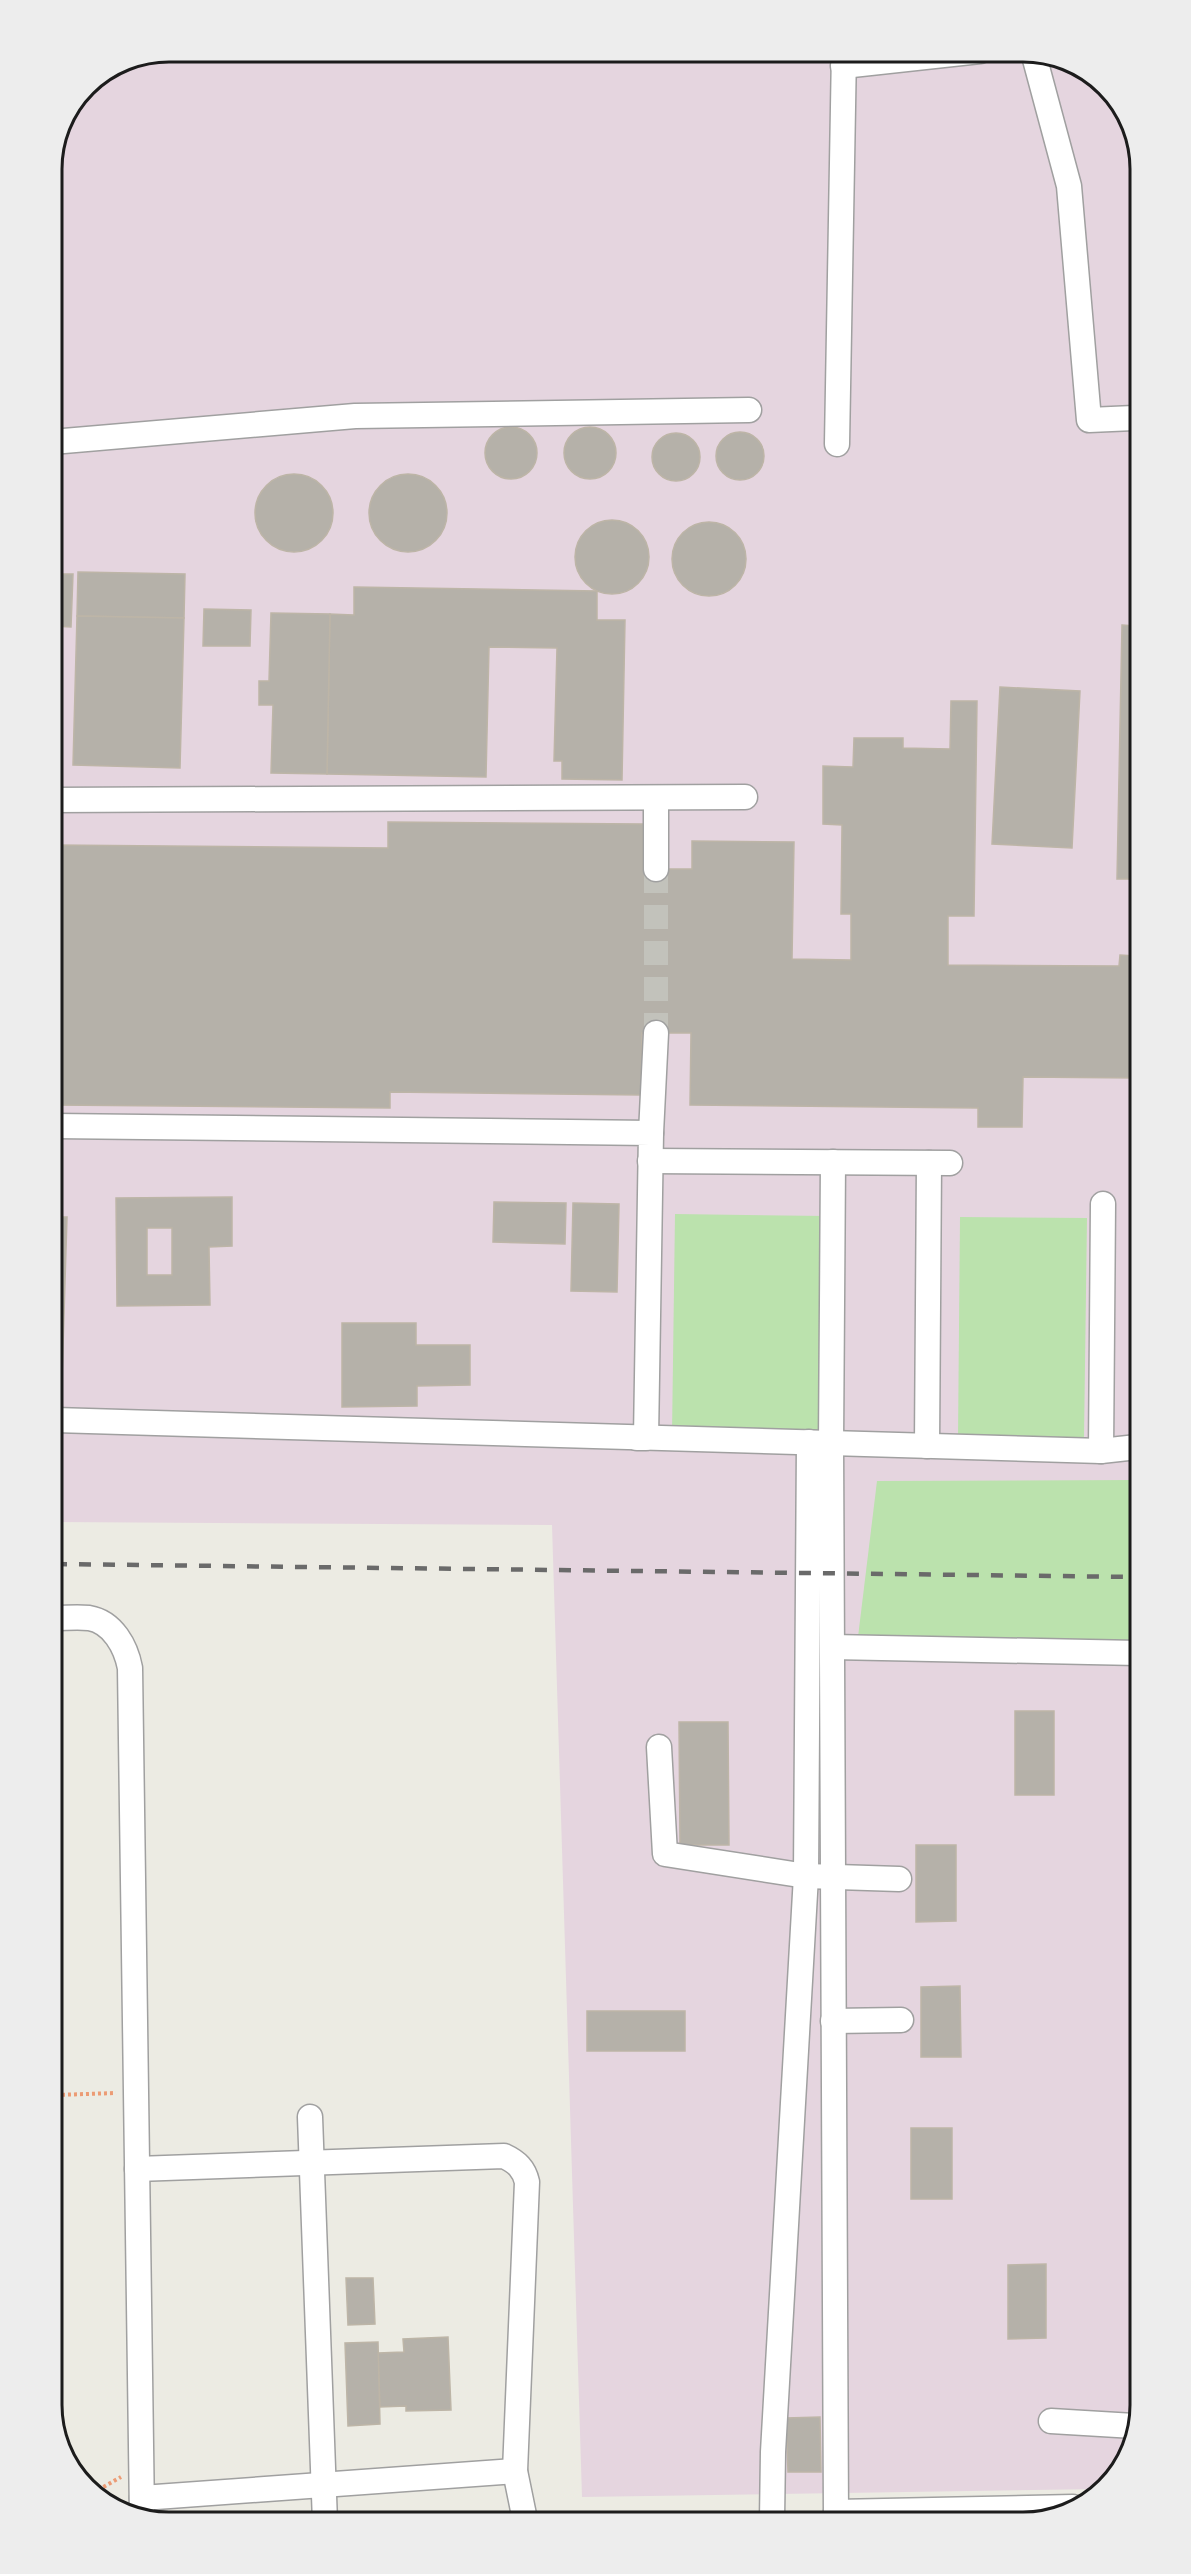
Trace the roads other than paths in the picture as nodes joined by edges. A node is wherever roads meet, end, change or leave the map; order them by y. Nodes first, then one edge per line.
1 (843, 62) edge
2 (1036, 62) edge
3 (749, 410) dead end
4 (1130, 418) edge
5 (62, 441) edge
6 (837, 444) dead end
7 (745, 797) dead end
8 (656, 798) junction
9 (62, 800) edge
10 (656, 869) tunnel mouth
11 (656, 1033) tunnel mouth
12 (62, 1126) edge
13 (651, 1133) junction
14 (650, 1161) junction
15 (833, 1162) junction
16 (1103, 1204) dead end
17 (62, 1420) edge
18 (637, 1438) junction
19 (820, 1443) junction
20 (927, 1446) junction
21 (1130, 1448) edge
22 (1101, 1451) junction
23 (62, 1618) edge
24 (832, 1647) junction
25 (1130, 1653) edge
26 (659, 1747) dead end
27 (806, 1876) junction
28 (833, 1876) junction
29 (899, 1879) dead end
30 (901, 2020) dead end
31 (833, 2021) junction
32 (310, 2117) dead end
33 (312, 2163) junction
34 (137, 2169) junction
35 (1051, 2421) dead end
36 (1127, 2426) edge
37 (515, 2471) junction
38 (324, 2485) junction
39 (142, 2507) edge
40 (1054, 2508) edge
41 (325, 2512) edge
42 (523, 2512) edge
43 (772, 2512) edge
44 (836, 2512) edge
45 (925, 2512) edge

1 - 6 street
2 - 4 street
3 - 5 street
7 - 8 street
8 - 9 street
8 - 10 street
11 - 13 street
12 - 13 street
13 - 14 street
14 - 15 street
14 - 18 street
15 - 19 street
15 - 20 street
16 - 22 street
17 - 18 street
18 - 19 street
19 - 20 street
19 - 24 street
19 - 27 street
20 - 22 street
21 - 22 street
23 - 34 street
24 - 25 street
24 - 28 street
26 - 27 street
27 - 28 street
27 - 43 street
28 - 29 street
28 - 31 street
30 - 31 street
31 - 44 street
32 - 33 street
33 - 34 street
33 - 37 street
33 - 38 street
34 - 39 street
35 - 36 street
37 - 38 street
37 - 42 street
38 - 39 street
38 - 41 street
40 - 45 street

